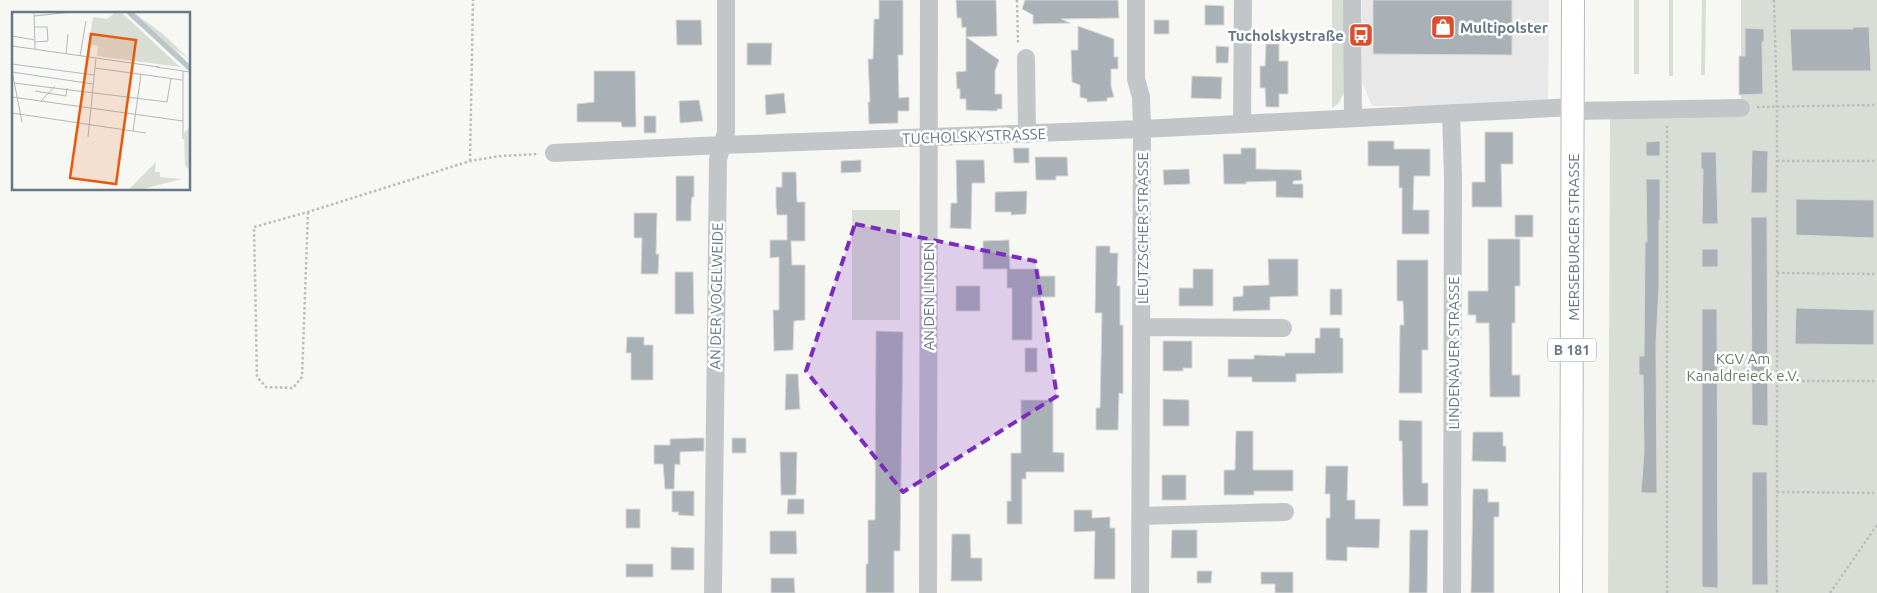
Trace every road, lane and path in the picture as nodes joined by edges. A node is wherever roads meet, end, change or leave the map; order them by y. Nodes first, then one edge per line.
1 (473, 0) edge
2 (726, 0) edge
3 (930, 0) edge
4 (1017, 0) edge
5 (1136, 0) edge
6 (1243, 0) edge
7 (1352, 0) edge
8 (1573, 0) edge
9 (1774, 0) edge
10 (1026, 58) joint
11 (1877, 105) edge
12 (1776, 107) junction
13 (1741, 108) joint
14 (1573, 109) junction
15 (1668, 109) junction
16 (1451, 113) junction
17 (1353, 117) junction
18 (1242, 124) junction
19 (1142, 129) junction
20 (1027, 134) junction
21 (929, 138) junction
22 (722, 145) junction
23 (554, 153) joint
24 (470, 161) junction
25 (1777, 161) junction
26 (1877, 161) edge
27 (308, 212) junction
28 (1777, 273) junction
29 (1877, 274) edge
30 (1142, 327) junction
31 (1283, 328) dead end
32 (1777, 381) junction
33 (1877, 381) edge
34 (1777, 492) junction
35 (1877, 493) edge
36 (1285, 512) dead end
37 (1141, 516) junction
38 (1877, 525) edge
39 (713, 593) edge
40 (928, 593) edge
41 (1140, 593) edge
42 (1452, 593) edge
43 (1572, 593) edge
44 (1667, 593) edge
45 (1777, 593) edge
46 (1830, 593) edge

1 - 24 path
2 - 22 street, AN DER VOGELWEIDE
3 - 21 street, AN DEN LINDEN
4 - 10 path
5 - 19 street, LEUTZSCHER STRASSE
6 - 18 street
7 - 17 street
8 - 14 main road, MERSEBURGER STRASSE / B 181
9 - 12 path
10 - 20 street
11 - 12 path
12 - 13 path
12 - 25 path
13 - 15 street, TUCHOLSKYSTRASSE
14 - 15 street, TUCHOLSKYSTRASSE
14 - 16 street, TUCHOLSKYSTRASSE
14 - 43 main road, MERSEBURGER STRASSE / B 181
15 - 44 path
16 - 17 street, TUCHOLSKYSTRASSE
16 - 42 street, LINDENAUER STRASSE
17 - 18 street, TUCHOLSKYSTRASSE
18 - 19 street, TUCHOLSKYSTRASSE
19 - 20 street, TUCHOLSKYSTRASSE
19 - 30 street, LEUTZSCHER STRASSE
20 - 21 street, TUCHOLSKYSTRASSE
21 - 22 street, TUCHOLSKYSTRASSE
21 - 40 street, AN DEN LINDEN
22 - 23 street, TUCHOLSKYSTRASSE
22 - 39 street, AN DER VOGELWEIDE
23 - 24 path
24 - 27 path
25 - 26 path
25 - 28 path
27 - 27 path
28 - 29 path
28 - 32 path
30 - 31 street
30 - 37 street, LEUTZSCHER STRASSE
32 - 33 path
32 - 34 path
34 - 35 path
34 - 45 path
36 - 37 street
37 - 41 street, LEUTZSCHER STRASSE
38 - 46 path

